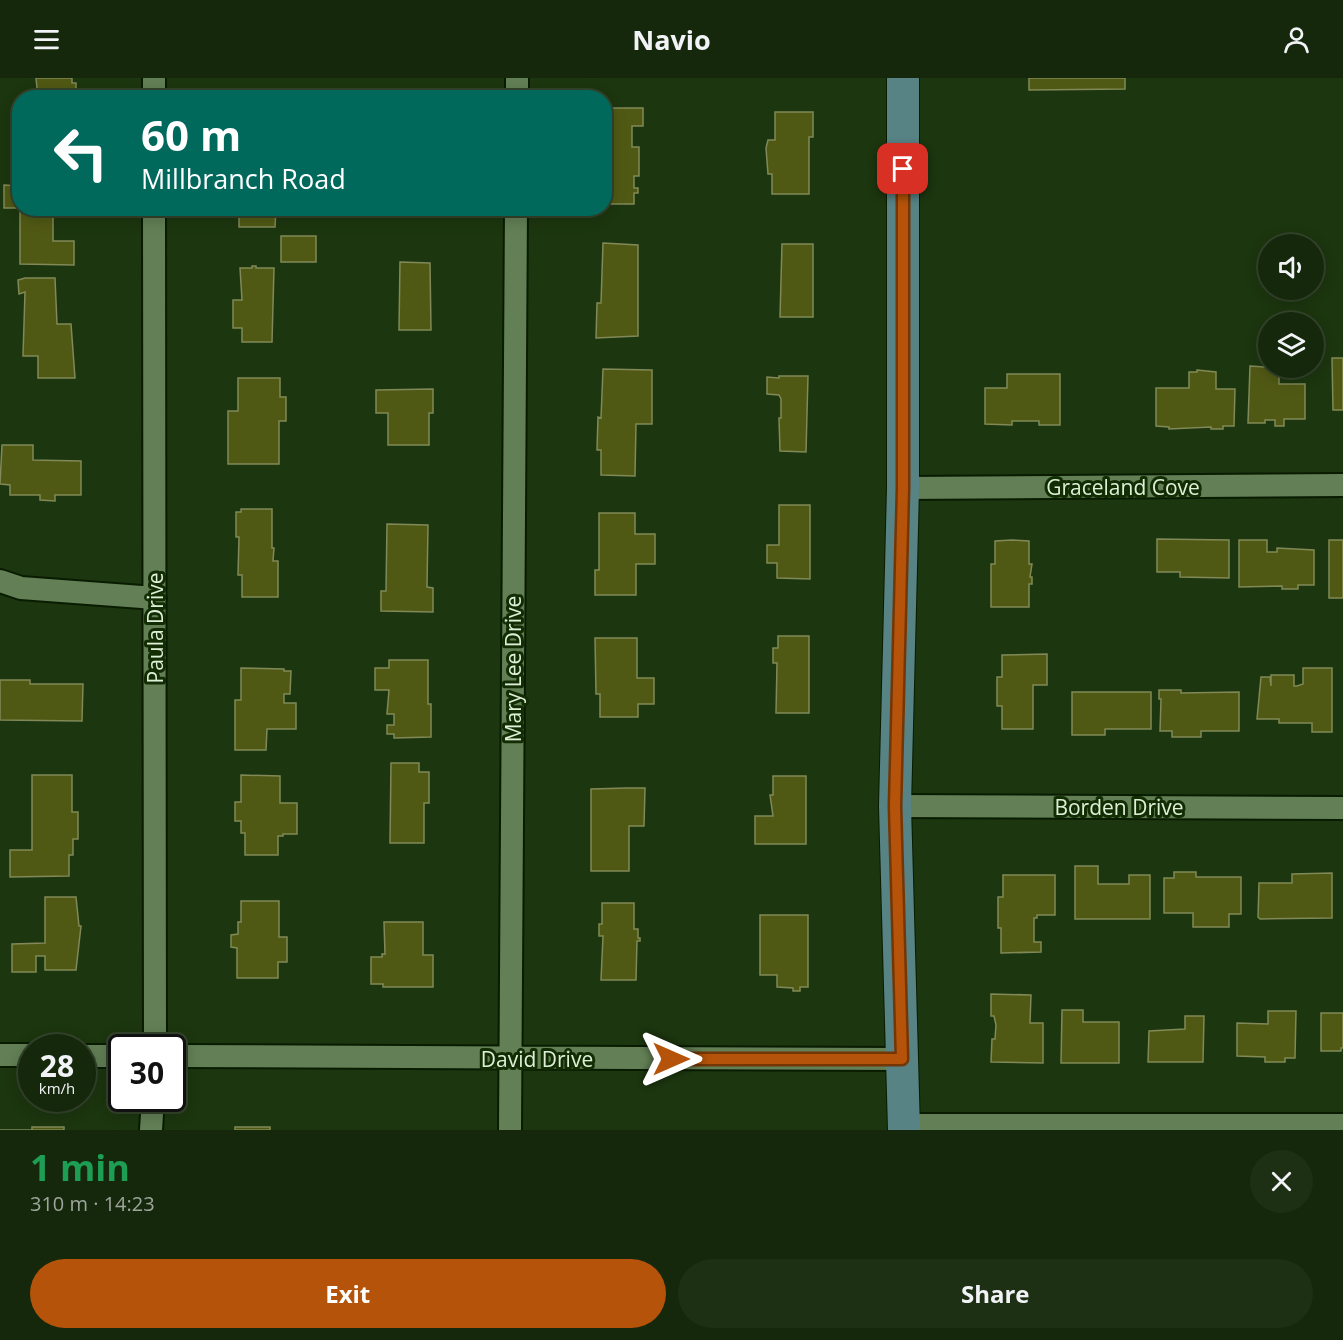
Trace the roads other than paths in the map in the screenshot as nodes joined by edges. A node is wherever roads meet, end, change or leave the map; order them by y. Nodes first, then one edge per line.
1 (903, 78) edge
2 (154, 216) edge
3 (516, 216) edge
4 (1343, 485) edge
5 (903, 488) junction
6 (0, 581) edge
7 (155, 598) junction
8 (895, 806) junction
9 (1343, 807) edge
10 (155, 1034) edge
11 (0, 1055) edge
12 (18, 1055) edge
13 (186, 1056) edge
14 (510, 1059) junction
15 (902, 1059) junction
16 (152, 1112) edge
17 (1343, 1125) edge
18 (904, 1128) edge
19 (151, 1130) edge
20 (510, 1130) edge

1 - 5 main road
2 - 7 street, Paula Drive
3 - 14 street, Mary Lee Drive
4 - 5 street, Graceland Cove
5 - 8 main road
6 - 7 street
7 - 10 street, Paula Drive
8 - 9 street, Borden Drive
8 - 15 main road
11 - 12 street
13 - 14 street, David Drive
14 - 15 street, David Drive
14 - 20 street, Mary Lee Drive
15 - 18 main road
16 - 19 street
17 - 18 street

